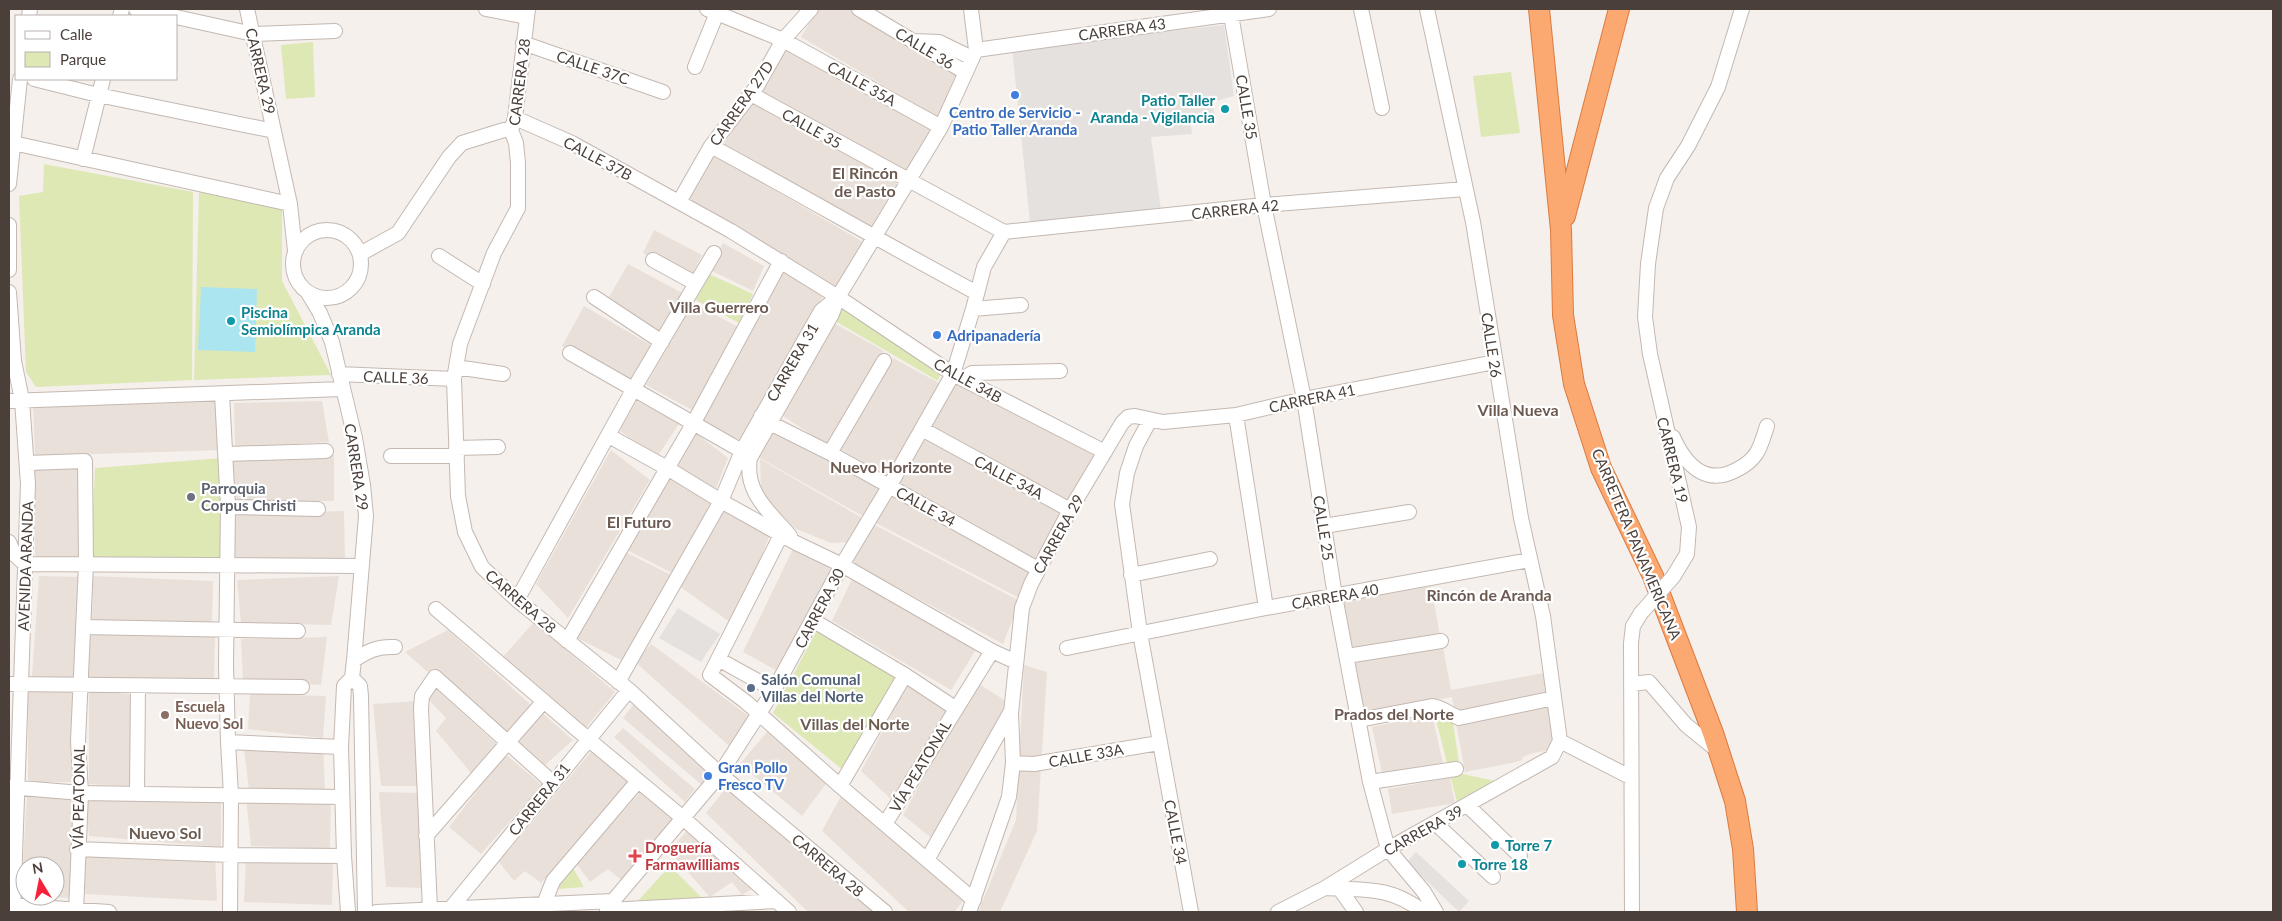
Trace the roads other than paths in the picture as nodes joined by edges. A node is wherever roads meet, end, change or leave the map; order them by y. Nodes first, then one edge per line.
1 (136, 9) edge
2 (246, 9) edge
3 (252, 9) edge
4 (486, 9) edge
5 (811, 9) edge
6 (859, 9) edge
7 (971, 9) edge
8 (1269, 9) edge
9 (1361, 9) edge
10 (1427, 9) edge
11 (1619, 9) edge
12 (1742, 9) edge
13 (1538, 10) edge
14 (712, 11) edge
15 (1230, 11) edge
16 (527, 13) edge
17 (165, 15) edge
18 (178, 18) edge
19 (336, 31) dead end
20 (255, 34) junction
21 (783, 40) junction
22 (913, 41) junction
23 (524, 43) junction
24 (974, 54) junction
25 (695, 67) dead end
26 (966, 72) junction
27 (20, 80) edge
28 (38, 80) edge
29 (102, 80) edge
30 (663, 92) dead end
31 (751, 94) junction
32 (98, 95) junction
33 (1382, 108) dead end
34 (513, 124) junction
35 (941, 127) junction
36 (274, 131) junction
37 (13, 143) junction
38 (711, 146) junction
39 (83, 159) junction
40 (909, 182) junction
41 (9, 184) edge
42 (1466, 189) junction
43 (679, 202) junction
44 (290, 204) junction
45 (1264, 205) junction
46 (9, 225) edge
47 (1561, 230) junction
48 (1004, 232) junction
49 (873, 237) junction
50 (298, 246) junction
51 (714, 253) dead end
52 (360, 254) junction
53 (439, 256) dead end
54 (652, 260) dead end
55 (780, 261) junction
56 (9, 270) edge
57 (695, 283) junction
58 (483, 284) junction
59 (9, 292) edge
60 (308, 293) junction
61 (977, 293) junction
62 (838, 296) junction
63 (594, 297) dead end
64 (1020, 305) dead end
65 (973, 309) junction
66 (662, 342) junction
67 (570, 353) dead end
68 (884, 361) dead end
69 (1495, 362) junction
70 (1060, 371) dead end
71 (455, 373) junction
72 (339, 374) junction
73 (503, 374) dead end
74 (957, 377) junction
75 (342, 389) junction
76 (633, 390) junction
77 (222, 394) junction
78 (1304, 399) junction
79 (15, 401) edge
80 (1662, 410) junction
81 (1236, 415) junction
82 (1128, 417) joint
83 (765, 420) junction
84 (1150, 420) junction
85 (692, 424) junction
86 (1767, 426) dead end
87 (922, 429) junction
88 (608, 436) junction
89 (498, 447) dead end
90 (326, 451) dead end
91 (457, 452) junction
92 (1105, 452) junction
93 (830, 453) junction
94 (227, 454) junction
95 (746, 455) junction
96 (392, 456) dead end
97 (27, 463) junction
98 (667, 468) junction
99 (890, 486) junction
100 (720, 501) junction
101 (228, 507) junction
102 (318, 509) dead end
103 (1070, 510) junction
104 (1409, 512) dead end
105 (1324, 526) junction
106 (781, 535) junction
107 (9, 542) edge
108 (796, 543) junction
109 (1210, 560) dead end
110 (1530, 560) junction
111 (25, 564) junction
112 (86, 564) junction
113 (227, 565) junction
114 (842, 565) junction
115 (361, 566) junction
116 (1038, 569) junction
117 (1131, 575) junction
118 (1335, 596) junction
119 (517, 600) junction
120 (1266, 608) junction
121 (436, 609) dead end
122 (814, 621) junction
123 (83, 626) junction
124 (227, 630) junction
125 (298, 631) dead end
126 (1140, 633) junction
127 (568, 641) junction
128 (1441, 641) dead end
129 (395, 647) dead end
130 (1067, 648) dead end
131 (992, 651) junction
132 (1347, 656) junction
133 (718, 659) junction
134 (354, 660) junction
135 (1016, 662) junction
136 (905, 675) junction
137 (352, 678) junction
138 (15, 684) edge
139 (82, 684) junction
140 (1630, 684) junction
141 (226, 685) junction
142 (138, 686) junction
143 (624, 686) junction
144 (302, 687) dead end
145 (774, 690) junction
146 (1554, 698) junction
147 (544, 701) junction
148 (955, 708) junction
149 (1010, 713) junction
150 (759, 714) junction
151 (1359, 720) junction
152 (588, 739) junction
153 (1560, 741) junction
154 (228, 742) junction
155 (508, 742) junction
156 (1159, 743) junction
157 (341, 747) junction
158 (1719, 752) junction
159 (1013, 763) junction
160 (1456, 769) dead end
161 (720, 774) junction
162 (1630, 777) junction
163 (638, 780) junction
164 (552, 782) junction
165 (1370, 782) junction
166 (840, 786) junction
167 (13, 788) edge
168 (81, 793) junction
169 (137, 794) junction
170 (232, 795) junction
171 (342, 797) junction
172 (1467, 805) junction
173 (683, 818) junction
174 (1435, 823) junction
175 (884, 824) junction
176 (426, 836) junction
177 (77, 849) junction
178 (1388, 849) junction
179 (231, 855) junction
180 (344, 856) junction
181 (1520, 856) dead end
182 (927, 860) junction
183 (1493, 877) dead end
184 (1332, 888) junction
185 (1392, 893) junction
186 (777, 901) junction
187 (544, 904) junction
188 (972, 906) edge
189 (12, 907) edge
190 (451, 908) junction
191 (609, 908) edge
192 (1300, 908) edge
193 (430, 909) junction
194 (77, 911) edge
195 (109, 912) edge
196 (230, 912) edge
197 (348, 912) edge
198 (365, 912) edge
199 (376, 912) edge
200 (789, 912) edge
201 (885, 912) edge
202 (1191, 912) edge
203 (1278, 912) edge
204 (1356, 912) edge
205 (1409, 912) edge
206 (1424, 912) edge
207 (1436, 912) edge
208 (1632, 912) edge
209 (1748, 912) edge

1 - 17 street
2 - 20 street, CARRERA 29
3 - 20 street, CARRERA 29
4 - 16 street
5 - 21 street, CARRERA 27D
6 - 22 street, CALLE 36
7 - 24 street
8 - 15 street, CARRERA 43
9 - 33 street
10 - 42 street, CALLE 26
11 - 47 highway, CARRETERA PANAMERICANA
12 - 80 street, CARRERA 19
13 - 47 highway, CARRETERA PANAMERICANA
14 - 21 street, CALLE 35A
14 - 25 street
15 - 24 street, CARRERA 43
15 - 45 street, CALLE 35
16 - 23 street, CARRERA 28
18 - 20 street
19 - 20 street
20 - 36 street, CARRERA 29
20 - 50 street, CARRERA 29
21 - 31 street, CARRERA 27D
21 - 35 street, CALLE 35A
22 - 24 street
22 - 26 street, CALLE 36
23 - 30 street, CALLE 37C
23 - 34 street, CARRERA 28
24 - 26 street
26 - 35 street
27 - 37 street
28 - 32 street
29 - 32 street
31 - 38 street, CARRERA 27D
31 - 40 street, CALLE 35
32 - 36 street
32 - 39 street
34 - 43 street, CALLE 37B
34 - 52 street
34 - 58 street, CARRERA 28
35 - 40 street
36 - 44 street, CARRERA 29
37 - 39 street
37 - 41 street
38 - 43 street, CARRERA 27D
38 - 49 street
39 - 44 street
40 - 48 street, CALLE 35
40 - 49 street
42 - 45 street, CARRERA 42
42 - 69 street, CALLE 26
43 - 55 street, CALLE 37B
44 - 50 street, CARRERA 29
45 - 48 street, CARRERA 42
45 - 78 street, CALLE 25
46 - 56 street
47 - 158 highway, CARRETERA PANAMERICANA
48 - 61 street, CARRERA 30
49 - 61 street
49 - 62 street
50 - 52 street
50 - 60 street
51 - 57 street
52 - 60 street
53 - 58 street
54 - 57 street
55 - 62 street, CALLE 34B
55 - 85 street
57 - 66 street
58 - 71 street, CARRERA 28
59 - 79 street, AVENIDA ARANDA
60 - 72 street, CARRERA 29
61 - 65 street, CARRERA 30
62 - 74 street, CALLE 34B
62 - 83 street, CARRERA 31
63 - 66 street
64 - 65 street
65 - 74 street, CARRERA 30
66 - 76 street
67 - 76 street
68 - 93 street
69 - 78 street, CARRERA 41
69 - 110 street, CALLE 26
70 - 74 street
71 - 72 street, CALLE 36
71 - 73 street, CALLE 36
71 - 91 street, CARRERA 28
72 - 75 street, CARRERA 29
74 - 87 street, CARRERA 30
74 - 92 street, CALLE 34B
75 - 77 street
75 - 115 street, CARRERA 29
76 - 85 street
76 - 88 street
77 - 79 street
77 - 94 street
78 - 81 street, CARRERA 41
78 - 105 street, CALLE 25
79 - 97 street, AVENIDA ARANDA
80 - 86 street
80 - 140 street, CARRERA 19, bridge
81 - 84 street, CARRERA 41
81 - 120 street
82 - 84 street, CARRERA 41
82 - 92 street, CARRERA 29
83 - 93 street, CALLE 34
83 - 95 street, CARRERA 31
84 - 117 street, CALLE 34
85 - 95 street
85 - 98 street
87 - 99 street, CARRERA 30
87 - 103 street, CALLE 34A
88 - 98 street
88 - 119 street
89 - 91 street
90 - 94 street
91 - 96 street
91 - 119 street, CARRERA 28
92 - 103 street, CARRERA 29
93 - 99 street, CALLE 34
94 - 101 street
95 - 100 street, CARRERA 31
95 - 108 street
97 - 111 street, AVENIDA ARANDA
97 - 112 street, VÍA PEATONAL
98 - 100 street
98 - 127 street
99 - 114 street, CARRERA 30
99 - 116 street, CALLE 34
100 - 106 street
100 - 143 street, CARRERA 31
101 - 102 street
101 - 113 street
103 - 116 street, CARRERA 29
104 - 105 street
105 - 118 street, CALLE 25
106 - 108 street
106 - 133 street
107 - 111 street
108 - 114 street
109 - 117 street
110 - 118 street, CARRERA 40
110 - 146 street, CALLE 26
111 - 112 street
111 - 138 street, AVENIDA ARANDA
112 - 113 street
112 - 123 street, VÍA PEATONAL
113 - 115 street
113 - 124 street
114 - 122 street, CARRERA 30
114 - 131 street
115 - 134 street, CARRERA 29
116 - 135 street, CARRERA 29
117 - 126 street, CALLE 34
118 - 120 street, CARRERA 40
118 - 132 street, CALLE 25
119 - 127 street, CARRERA 28
120 - 126 street, CARRERA 40
121 - 147 street
122 - 136 street, VÍA PEATONAL
122 - 145 street, CARRERA 30
123 - 124 street
123 - 139 street, VÍA PEATONAL
124 - 125 street
124 - 141 street
126 - 130 street
126 - 156 street, CALLE 34
127 - 143 street, CARRERA 28
128 - 132 street
129 - 134 street
131 - 135 street
131 - 148 street, VÍA PEATONAL
132 - 151 street, CALLE 25
133 - 145 street
133 - 150 street, VÍA PEATONAL
134 - 137 street, CARRERA 29
135 - 149 street, CARRERA 29
136 - 148 street, VÍA PEATONAL
136 - 166 street
137 - 157 street, CARRERA 29
137 - 198 street, CARRERA 29
138 - 139 street
138 - 167 street, AVENIDA ARANDA
139 - 142 street
139 - 168 street, VÍA PEATONAL
140 - 158 street
140 - 162 street, CARRERA 19
141 - 142 street
141 - 144 street
141 - 154 street
142 - 169 street
143 - 152 street, CARRERA 31
143 - 161 street, CARRERA 28
145 - 150 street, CARRERA 30
146 - 151 street
146 - 153 street, CALLE 26
147 - 152 street
147 - 155 street
148 - 175 street, VÍA PEATONAL
149 - 159 street
149 - 182 street
150 - 161 street, CARRERA 30
150 - 166 street, VÍA PEATONAL
151 - 165 street, CALLE 25
152 - 163 street
152 - 164 street, CARRERA 31
153 - 162 street
153 - 172 street, CARRERA 39
154 - 157 street
154 - 170 street
155 - 164 street
155 - 176 street
155 - 176 street
156 - 159 street, CALLE 33A
156 - 202 street, CALLE 34
157 - 171 street, CARRERA 29
158 - 209 highway, CARRETERA PANAMERICANA
159 - 188 street
160 - 165 street
161 - 173 street, CARRERA 30
161 - 201 street, CARRERA 28
162 - 208 street, CARRERA 19
163 - 173 street
163 - 187 street
164 - 190 street, CARRERA 31
165 - 178 street, CALLE 25
166 - 175 street, VÍA PEATONAL
167 - 168 street
167 - 189 street, AVENIDA ARANDA
168 - 169 street
168 - 177 street, VÍA PEATONAL
169 - 170 street
170 - 171 street
170 - 179 street
171 - 180 street, CARRERA 29
172 - 174 street, CARRERA 39
172 - 181 street
173 - 186 street
173 - 191 street, CARRERA 30
174 - 178 street, CARRERA 39
174 - 183 street
175 - 182 street, VÍA PEATONAL
176 - 193 street
177 - 179 street
177 - 194 street, VÍA PEATONAL
178 - 184 street, CARRERA 39
178 - 207 street
179 - 180 street
179 - 196 street
180 - 197 street, CARRERA 29
182 - 188 street, VÍA PEATONAL
184 - 185 street
184 - 192 street, CARRERA 39
184 - 204 street
185 - 205 street
185 - 206 street
186 - 191 street
186 - 200 street
187 - 190 street
187 - 191 street
189 - 194 street
190 - 193 street
192 - 203 street, CARRERA 39
193 - 199 street
194 - 195 street

